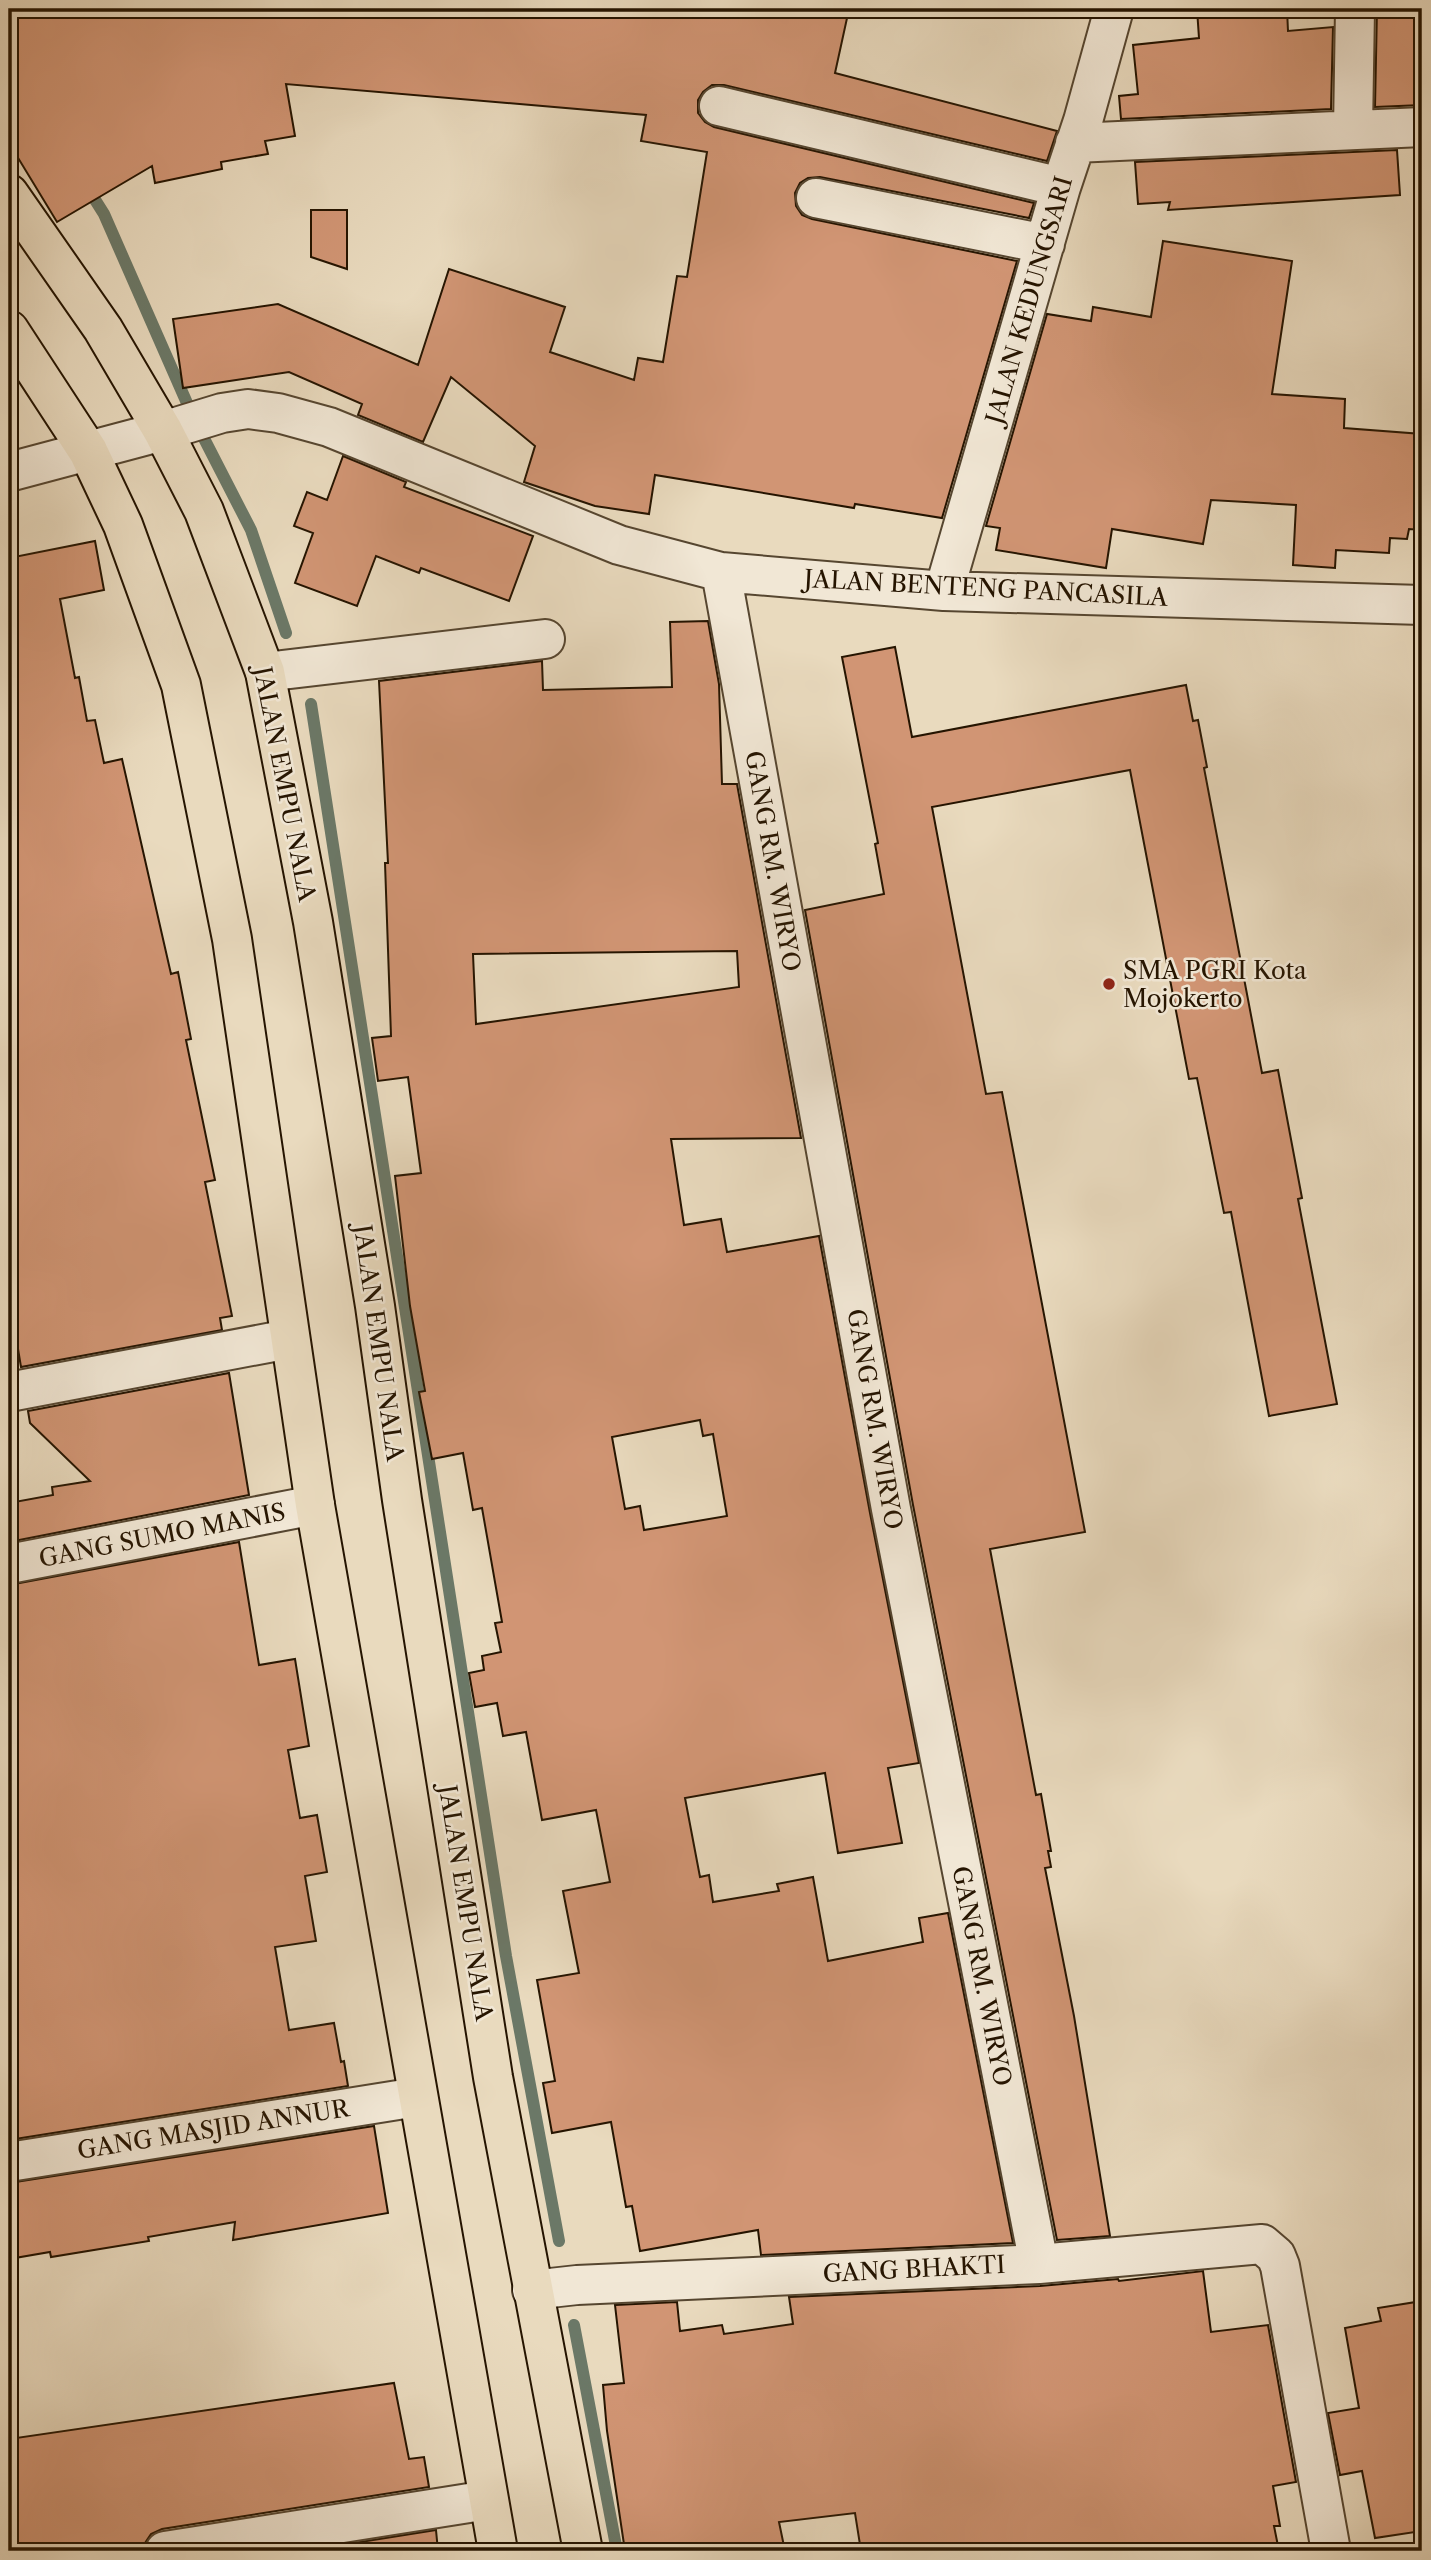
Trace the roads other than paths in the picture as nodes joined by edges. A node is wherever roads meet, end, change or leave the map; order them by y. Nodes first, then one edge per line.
1 (1114, 9) edge
2 (1355, 9) edge
3 (719, 106) dead end
4 (1422, 127) edge
5 (1353, 129) junction
6 (1075, 143) junction
7 (1061, 187) junction
8 (9, 194) edge
9 (816, 198) dead end
10 (1045, 244) junction
11 (9, 330) edge
12 (184, 424) junction
13 (88, 451) junction
14 (9, 472) edge
15 (721, 572) junction
16 (943, 591) junction
17 (1422, 605) edge
18 (545, 639) dead end
19 (265, 672) junction
20 (289, 1339) junction
21 (9, 1392) edge
22 (315, 1505) junction
23 (9, 1564) edge
24 (416, 2097) junction
25 (9, 2162) edge
26 (1039, 2264) junction
27 (544, 2288) junction
28 (488, 2500) junction
29 (165, 2551) edge
30 (498, 2551) edge
31 (583, 2551) edge
32 (1331, 2551) edge

1 - 6 street, JALAN KEDUNGSARI
2 - 5 street
3 - 7 street
4 - 5 street
5 - 6 street
6 - 7 street, JALAN KEDUNGSARI
7 - 10 street, JALAN KEDUNGSARI
8 - 12 main road, JALAN EMPU NALA
9 - 10 street
10 - 16 street, JALAN KEDUNGSARI
11 - 13 main road
12 - 13 street, JALAN BENTENG PANCASILA
12 - 15 street, JALAN BENTENG PANCASILA
12 - 19 main road, JALAN EMPU NALA
13 - 14 street, JALAN BENTENG PANCASILA
13 - 20 main road
15 - 16 street, JALAN BENTENG PANCASILA
15 - 26 street, GANG RM. WIRYO
16 - 17 street, JALAN BENTENG PANCASILA
18 - 19 street
19 - 27 main road, JALAN EMPU NALA
20 - 21 street
20 - 22 main road
22 - 23 street, GANG SUMO MANIS
22 - 24 main road
24 - 25 street, GANG MASJID ANNUR
24 - 28 main road
26 - 27 street, GANG BHAKTI
26 - 32 street, GANG BHAKTI
27 - 31 main road, JALAN EMPU NALA
28 - 29 street
28 - 30 main road

